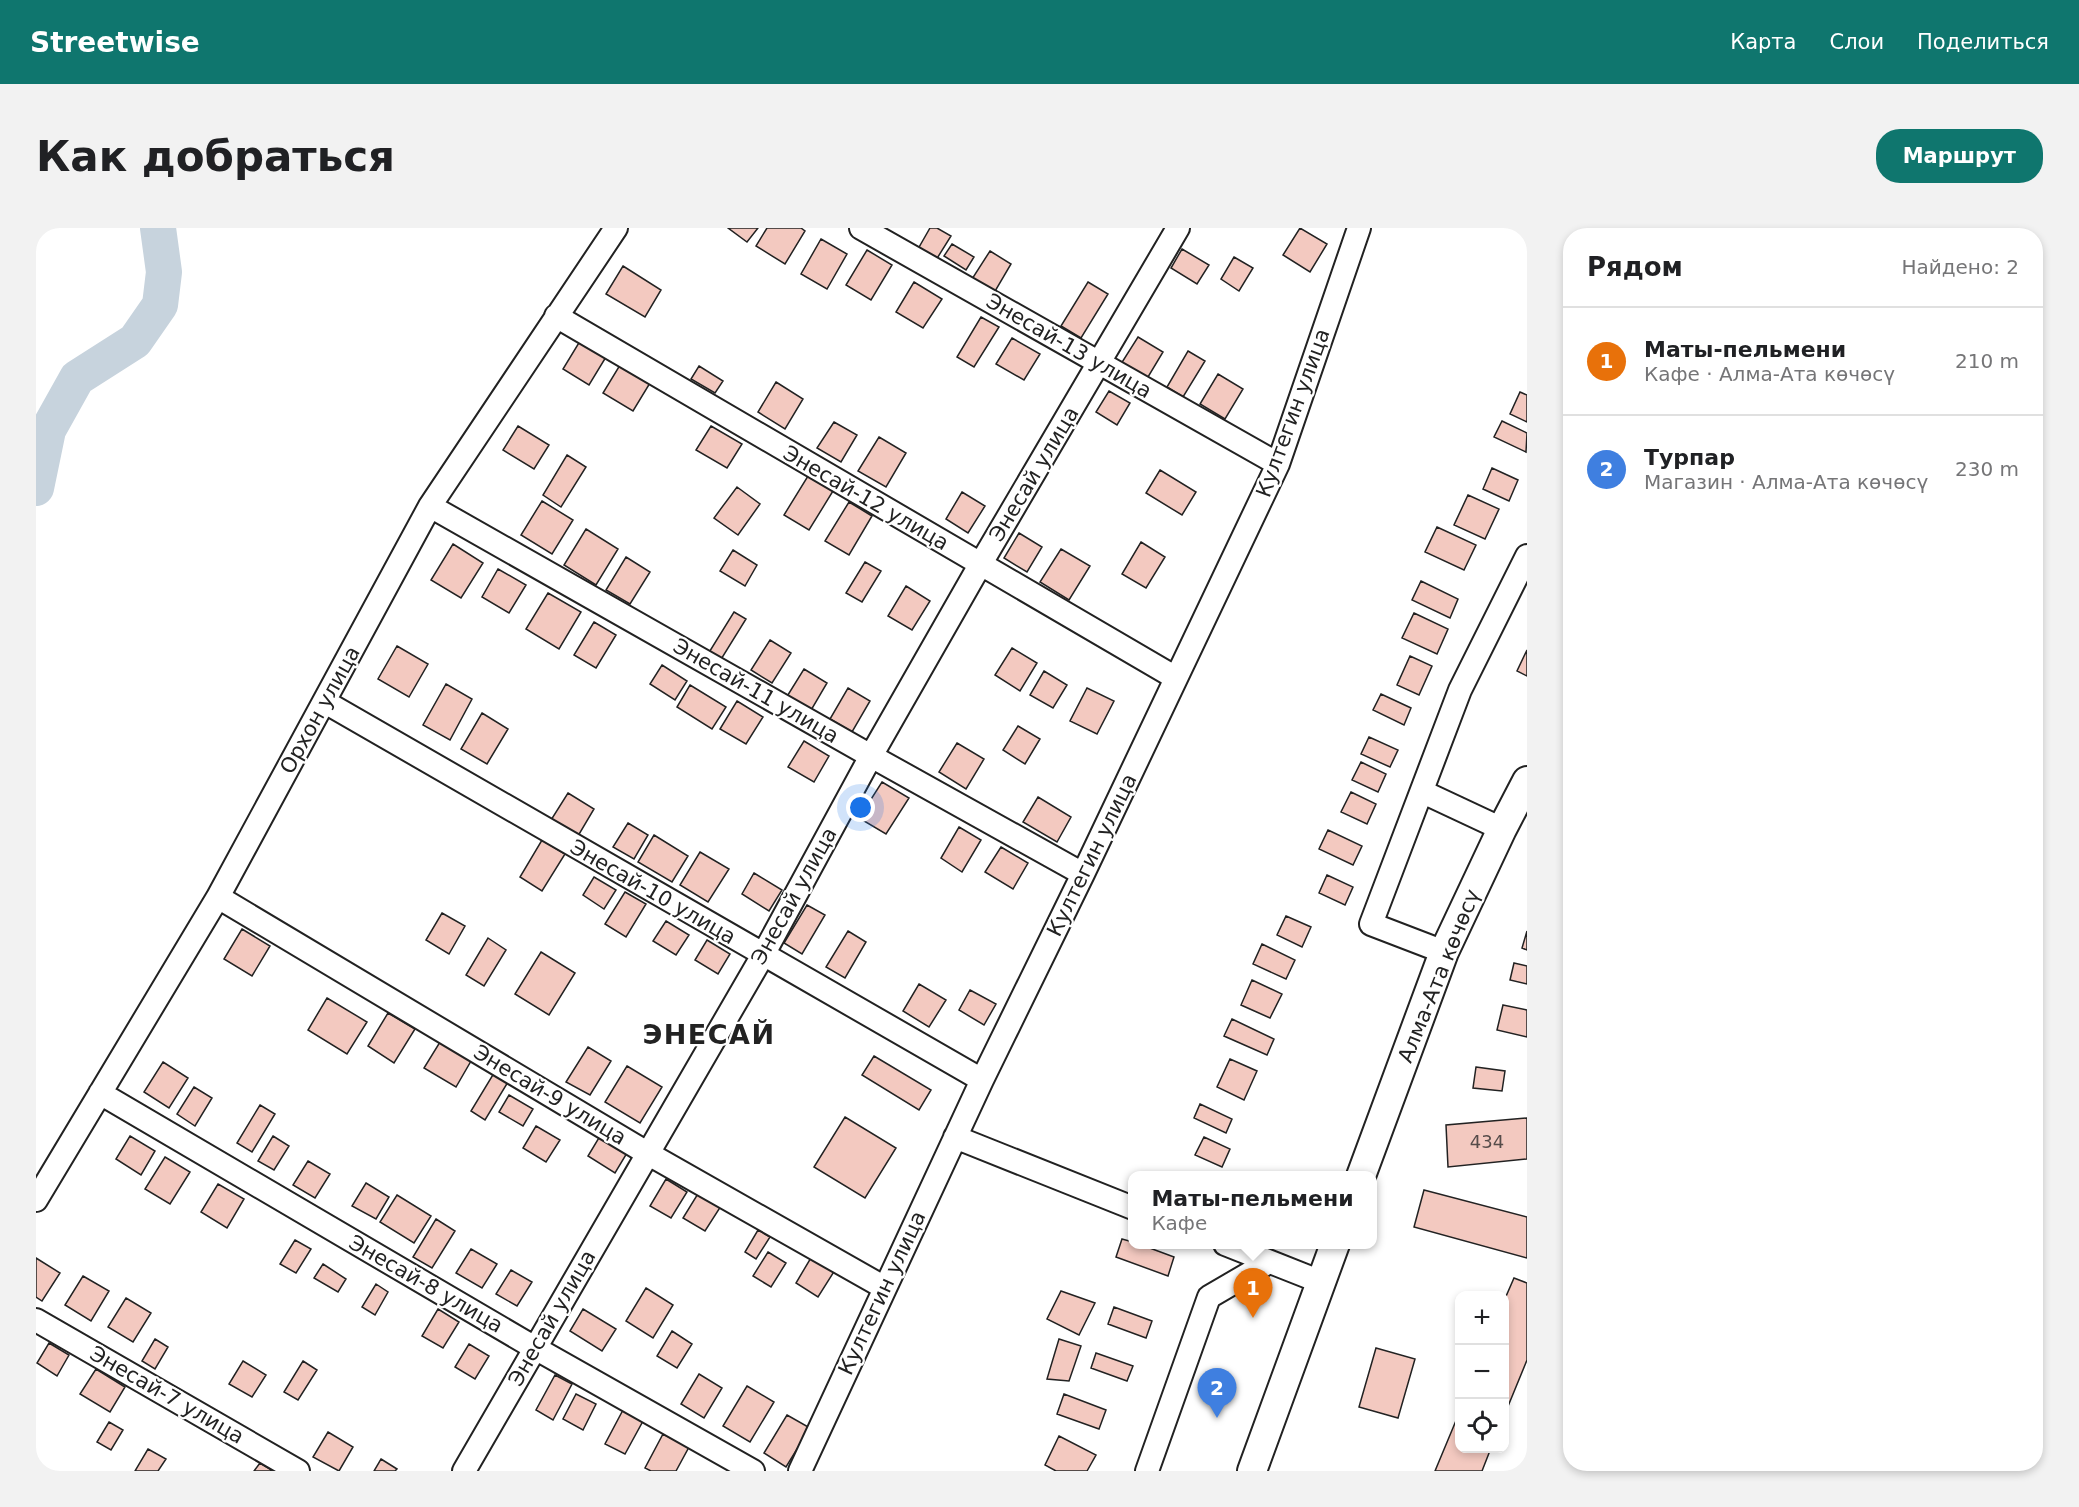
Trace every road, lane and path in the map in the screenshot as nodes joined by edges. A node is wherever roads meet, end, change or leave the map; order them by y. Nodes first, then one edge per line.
1 (616, 228) edge
2 (861, 228) edge
3 (1178, 228) edge
4 (1359, 228) edge
5 (556, 316) junction
6 (1099, 364) junction
7 (1278, 464) junction
8 (430, 506) junction
9 (1527, 556) edge
10 (980, 565) junction
11 (1176, 678) junction
12 (324, 702) junction
13 (871, 756) junction
14 (1527, 781) edge
15 (1423, 792) junction
16 (1502, 829) junction
17 (1083, 874) junction
18 (218, 897) junction
19 (1444, 952) junction
20 (763, 955) junction
21 (982, 1080) junction
22 (100, 1093) junction
23 (955, 1137) junction
24 (648, 1153) junction
25 (1363, 1171) edge
26 (36, 1200) edge
27 (1128, 1206) edge
28 (1235, 1249) edge
29 (1333, 1249) edge
30 (1269, 1262) junction
31 (1321, 1282) junction
32 (885, 1288) junction
33 (36, 1320) edge
34 (535, 1348) junction
35 (298, 1471) edge
36 (464, 1471) edge
37 (753, 1471) edge
38 (800, 1471) edge
39 (1147, 1471) edge
40 (1252, 1471) edge

1 - 5 street, Орхон улица
2 - 6 street, Энесай-13 улица
3 - 6 street, Энесай улица
4 - 7 street, Култегин улица
5 - 8 street, Орхон улица
5 - 10 street, Энесай-12 улица
6 - 7 street, Энесай-13 улица
6 - 10 street, Энесай улица
7 - 11 street, Култегин улица
8 - 12 street, Орхон улица
8 - 13 street, Энесай-11 улица
9 - 15 street
10 - 11 street, Энесай-12 улица
10 - 13 street, Энесай улица
11 - 17 street, Култегин улица
12 - 18 street, Орхон улица
12 - 20 street, Энесай-10 улица
13 - 17 street, Энесай-11 улица
13 - 20 street, Энесай улица
14 - 16 main road, Алма-Ата көчөсү
15 - 16 street
15 - 19 street
16 - 19 main road, Алма-Ата көчөсү
17 - 21 street, Култегин улица
18 - 22 street, Орхон улица
18 - 24 street, Энесай-9 улица
19 - 25 main road, Алма-Ата көчөсү
20 - 21 street, Энесай-10 улица
20 - 24 street, Энесай улица
21 - 23 street, Култегин улица
22 - 26 street, Орхон улица
22 - 34 street, Энесай-8 улица
23 - 27 street
23 - 32 street, Култегин улица
24 - 32 street, Энесай-9 улица
24 - 34 street, Энесай улица
28 - 30 street
29 - 31 main road
30 - 31 street
30 - 39 street
31 - 40 main road
32 - 38 street, Култегин улица
33 - 35 street, Энесай-7 улица
34 - 36 street, Энесай улица
34 - 37 street, Энесай-8 улица

